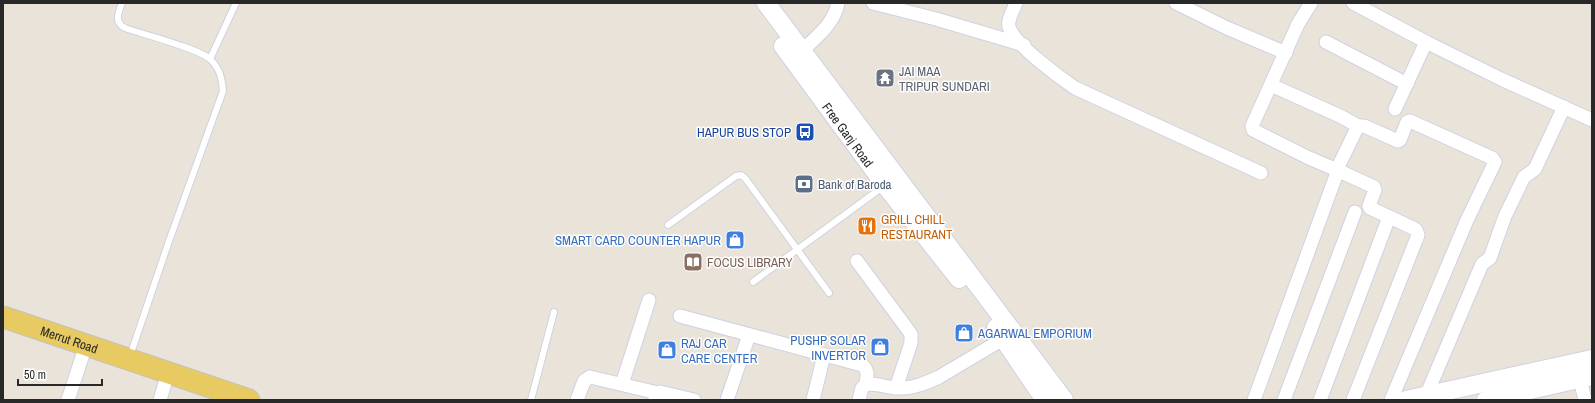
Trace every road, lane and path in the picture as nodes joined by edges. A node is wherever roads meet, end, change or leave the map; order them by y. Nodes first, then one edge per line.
1 (122, 3) edge
2 (236, 3) edge
3 (752, 3) edge
4 (766, 3) edge
5 (838, 3) edge
6 (874, 3) edge
7 (1016, 3) edge
8 (1176, 3) edge
9 (1311, 3) edge
10 (1353, 3) edge
11 (1326, 42) dead end
12 (1426, 42) junction
13 (1024, 45) junction
14 (802, 51) junction
15 (1286, 53) junction
16 (210, 59) junction
17 (1407, 84) junction
18 (1271, 85) junction
19 (1564, 107) junction
20 (1395, 109) dead end
21 (1592, 120) edge
22 (1358, 126) junction
23 (1336, 169) junction
24 (1261, 173) dead end
25 (885, 185) junction
26 (1355, 212) dead end
27 (1389, 217) junction
28 (668, 225) dead end
29 (797, 250) junction
30 (857, 261) dead end
31 (753, 282) dead end
32 (829, 293) dead end
33 (649, 300) dead end
34 (554, 312) dead end
35 (680, 316) dead end
36 (3, 317) edge
37 (749, 334) junction
38 (1004, 339) junction
39 (86, 345) junction
40 (824, 355) junction
41 (129, 359) junction
42 (1592, 359) edge
43 (168, 373) junction
44 (1586, 378) edge
45 (622, 384) junction
46 (866, 384) junction
47 (896, 388) junction
48 (656, 396) edge
49 (1426, 396) junction
50 (68, 400) edge
51 (160, 400) edge
52 (249, 400) edge
53 (531, 400) edge
54 (577, 400) edge
55 (694, 400) edge
56 (727, 400) edge
57 (813, 400) edge
58 (858, 400) edge
59 (1045, 400) edge
60 (1064, 400) edge
61 (1254, 400) edge
62 (1284, 400) edge
63 (1320, 400) edge
64 (1353, 400) edge
65 (1391, 400) edge
66 (1406, 400) edge
67 (1486, 400) edge
68 (1585, 400) edge

1 - 16 lane
2 - 16 lane
3 - 25 street, Free Ganj Road
4 - 14 street
5 - 14 street
6 - 13 street
7 - 13 street
8 - 15 street
9 - 15 street
10 - 12 street
11 - 17 street
12 - 17 street
12 - 19 street
13 - 24 street
14 - 60 street
15 - 18 street
16 - 41 lane
17 - 20 street
18 - 22 street
18 - 23 street
19 - 21 street
19 - 49 street
22 - 23 street
22 - 65 street
23 - 27 street
23 - 61 street
25 - 29 lane
25 - 38 street, Free Ganj Road
26 - 62 street
27 - 63 street
27 - 64 street
28 - 29 lane
29 - 31 lane
29 - 32 lane
30 - 47 street
33 - 45 street
34 - 53 lane
35 - 37 street
36 - 39 main road, Merrut Road
37 - 40 street
37 - 56 street
38 - 47 street
38 - 59 street, Free Ganj Road
39 - 41 main road, Merrut Road
39 - 50 street
40 - 46 street
40 - 57 street
41 - 43 main road, Merrut Road
42 - 49 street
43 - 51 street
43 - 52 main road, Merrut Road
44 - 67 street
44 - 68 street
45 - 48 street
45 - 54 street
46 - 47 street
46 - 58 street
48 - 55 street
49 - 66 street

